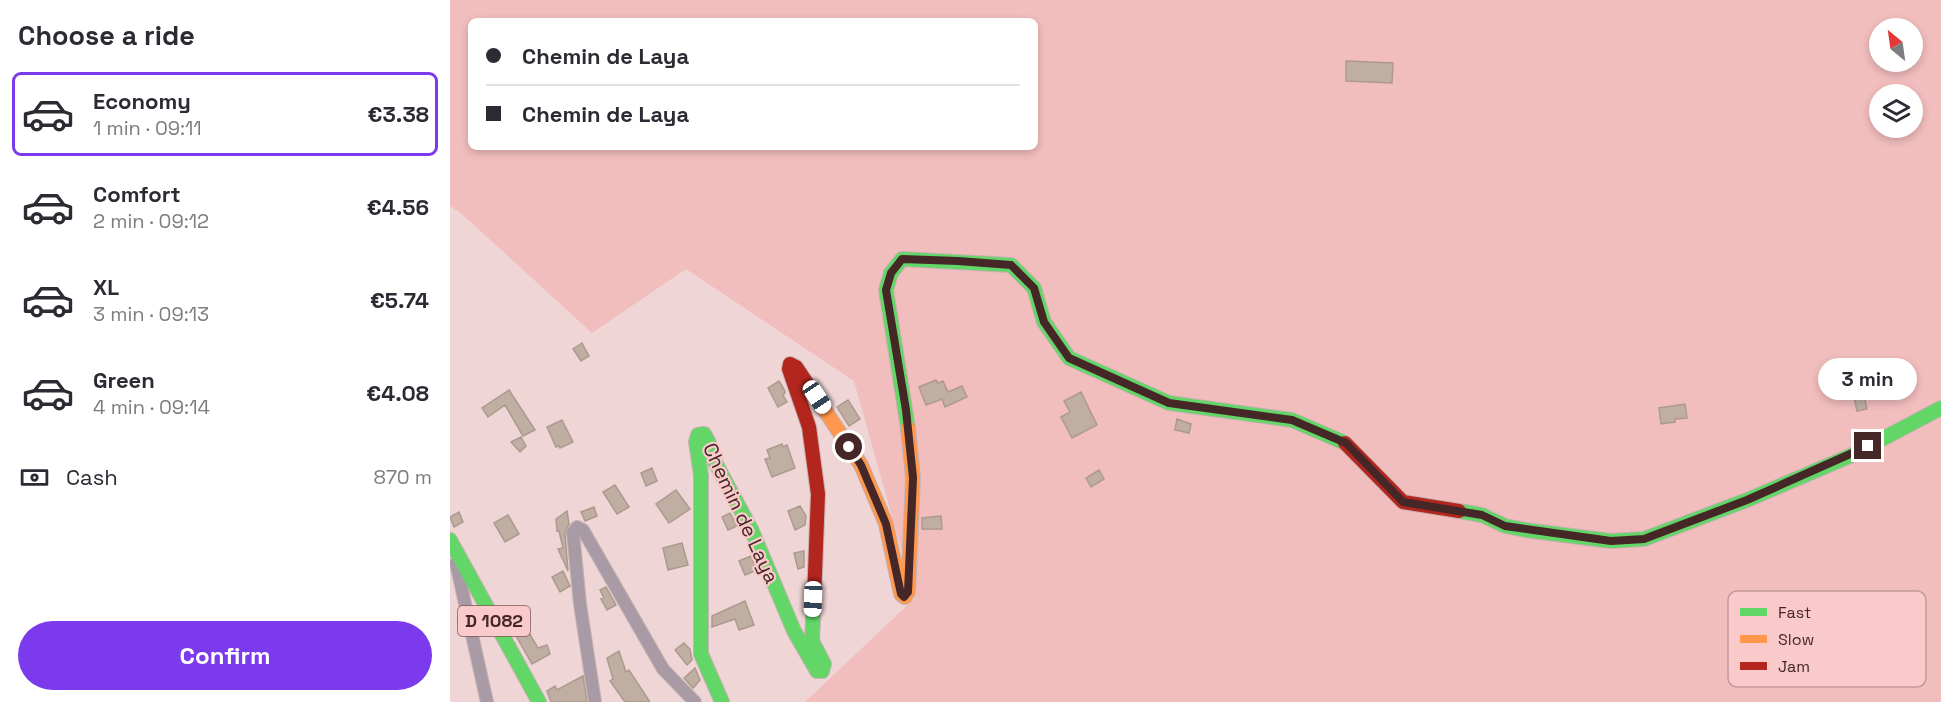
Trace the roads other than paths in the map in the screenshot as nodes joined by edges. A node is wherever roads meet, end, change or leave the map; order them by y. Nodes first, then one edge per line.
1 (1941, 408) edge
2 (450, 541) edge
3 (487, 702) edge
4 (539, 702) edge
5 (596, 702) edge
6 (695, 702) edge
7 (722, 702) edge

1 - 7 street, Chemin de Laya
2 - 3 street
2 - 4 street, D 1082
5 - 6 street

